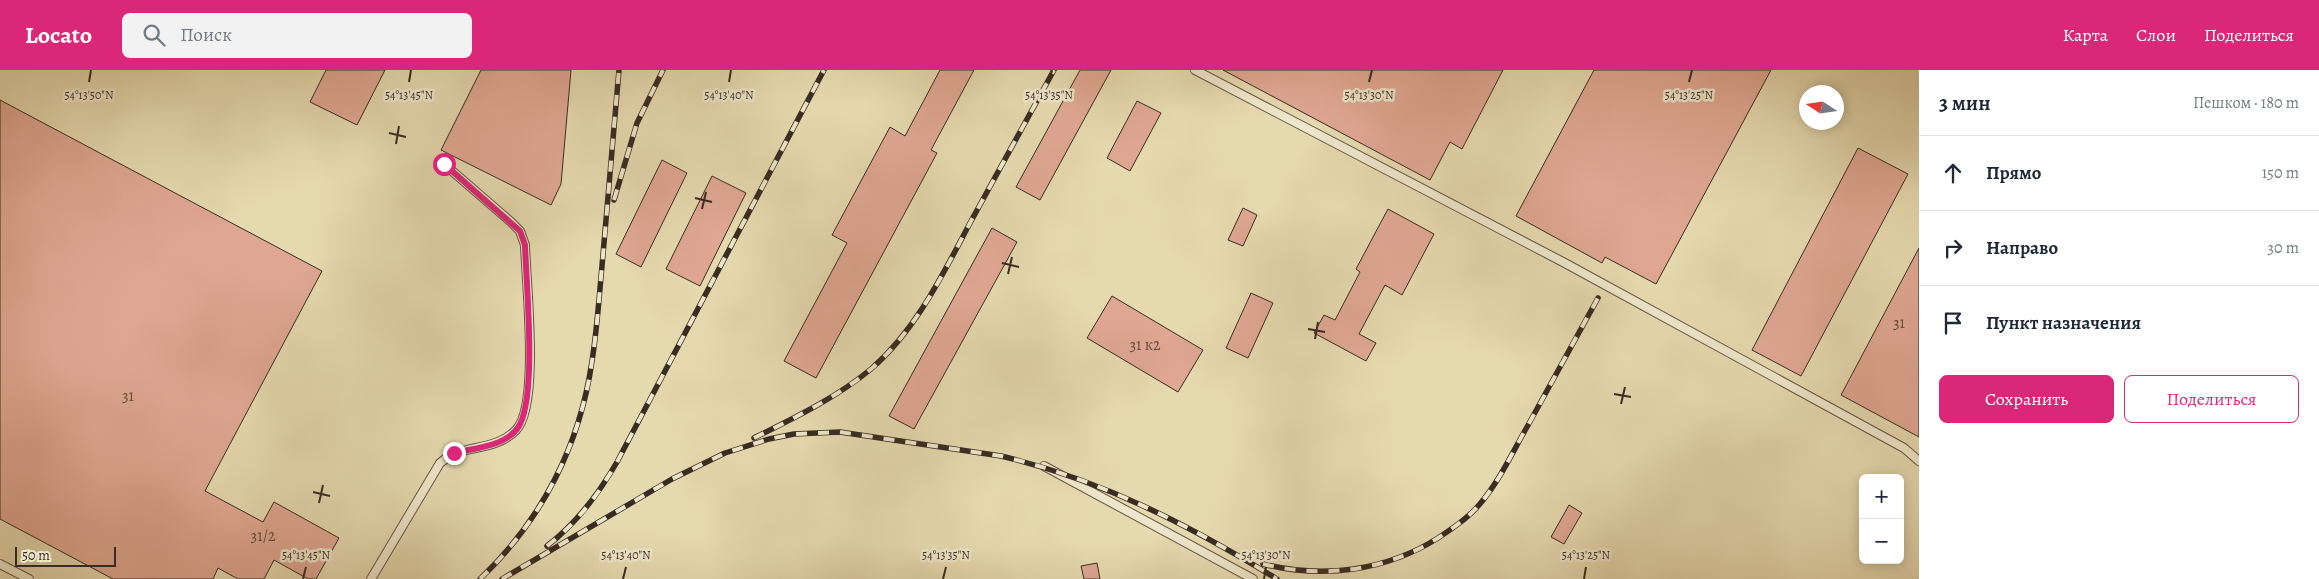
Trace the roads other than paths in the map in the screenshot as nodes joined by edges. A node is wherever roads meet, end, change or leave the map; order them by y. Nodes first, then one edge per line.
1 (1195, 70) edge
2 (444, 164) dead end
3 (1919, 461) edge
4 (1044, 466) dead end
5 (0, 564) edge
6 (30, 579) edge
7 (371, 579) edge
8 (1252, 579) edge

1 - 3 lane
2 - 7 lane
4 - 8 lane
5 - 6 lane

